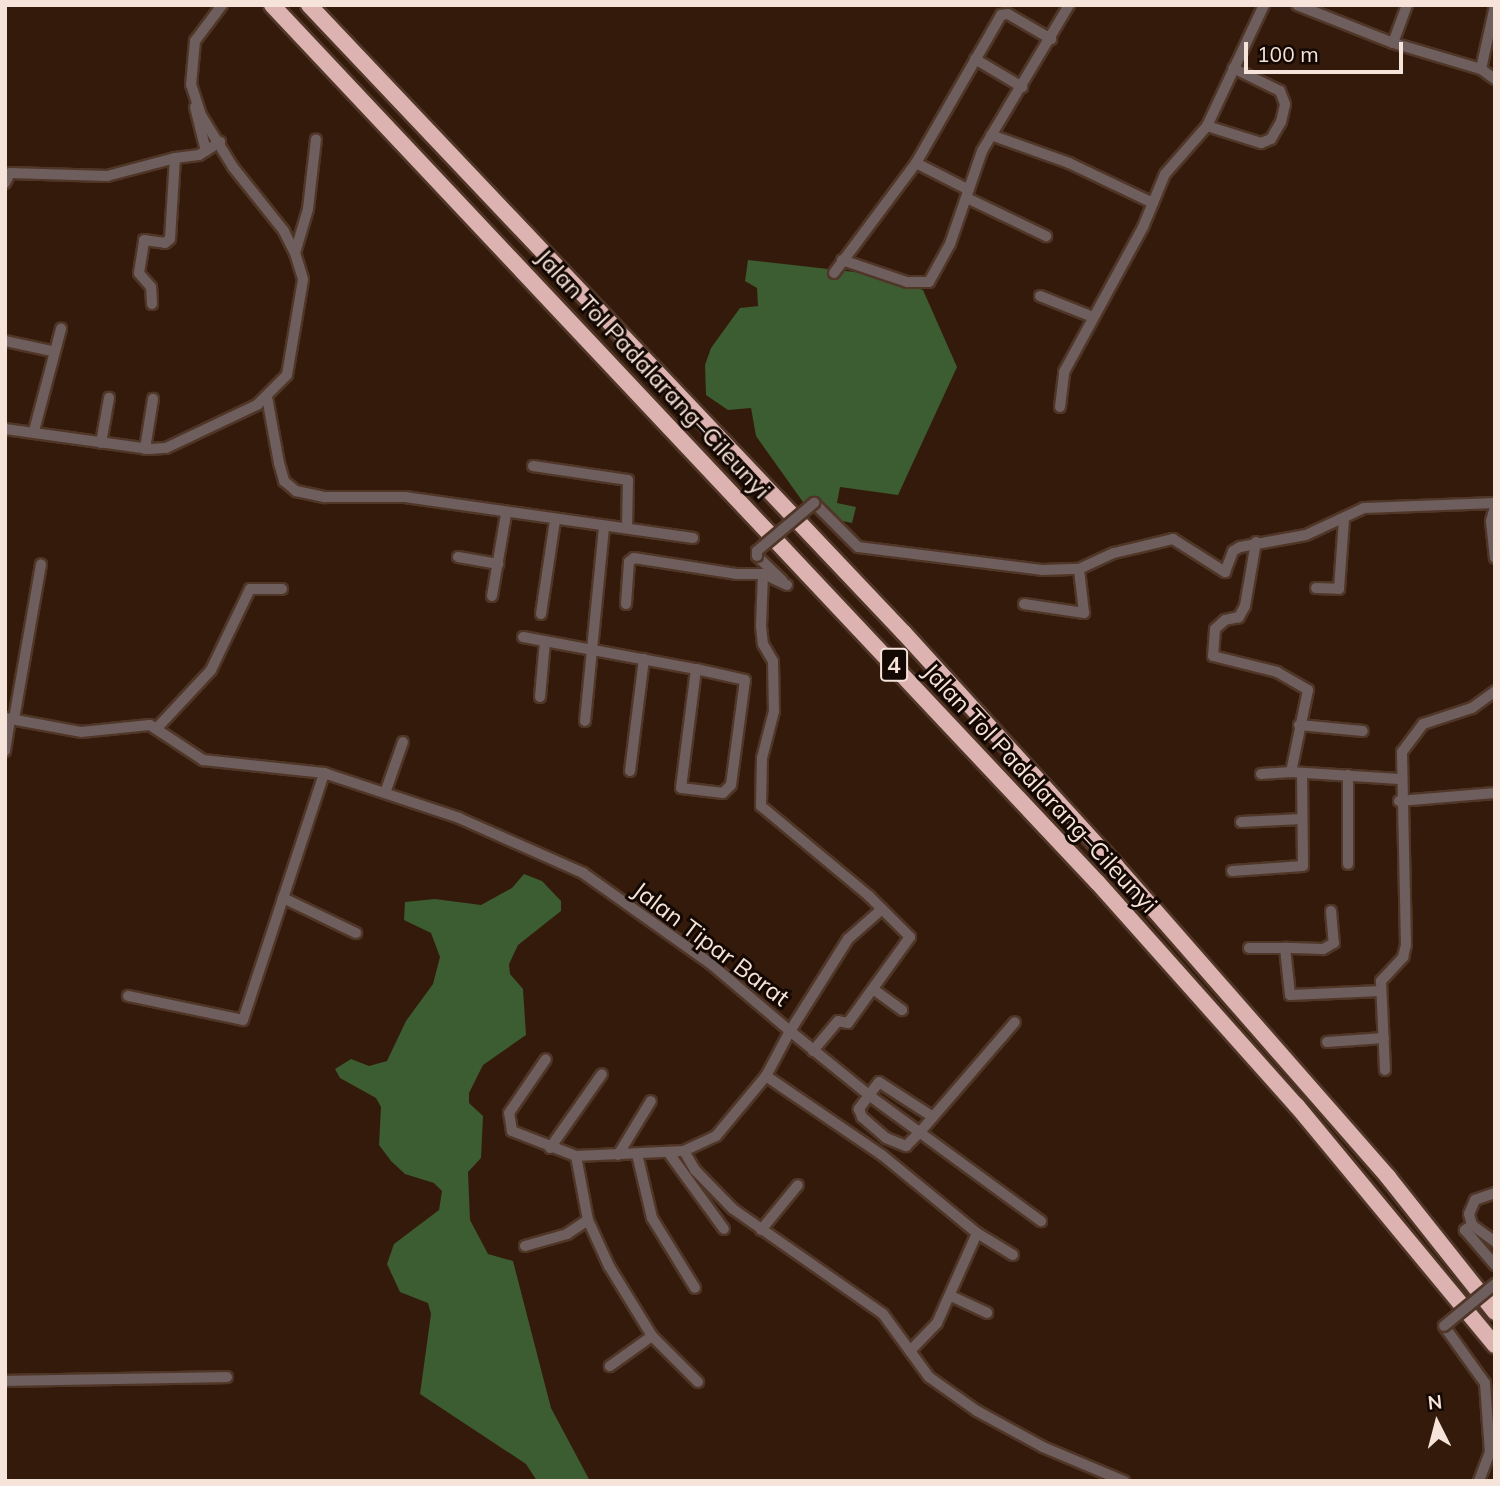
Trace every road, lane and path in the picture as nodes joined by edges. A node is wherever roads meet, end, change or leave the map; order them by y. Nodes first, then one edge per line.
1 (222, 5) edge
2 (272, 5) edge
3 (309, 5) edge
4 (1069, 5) edge
5 (1264, 5) edge
6 (1297, 5) edge
7 (1406, 5) edge
8 (1495, 6) edge
9 (1051, 39) junction
10 (1393, 43) junction
11 (975, 59) junction
12 (1233, 68) junction
13 (1481, 69) junction
14 (1495, 79) edge
15 (1022, 87) junction
16 (196, 104) junction
17 (1207, 126) junction
18 (991, 135) junction
19 (316, 139) dead end
20 (220, 142) junction
21 (206, 151) junction
22 (175, 158) junction
23 (916, 163) junction
24 (5, 183) edge
25 (968, 194) junction
26 (1153, 203) junction
27 (1046, 236) dead end
28 (295, 253) junction
29 (842, 260) junction
30 (834, 273) dead end
31 (1040, 296) dead end
32 (152, 303) dead end
33 (1093, 317) junction
34 (61, 329) dead end
35 (5, 341) edge
36 (52, 351) junction
37 (267, 397) junction
38 (109, 398) dead end
39 (153, 399) dead end
40 (1060, 407) dead end
41 (5, 429) edge
42 (34, 431) junction
43 (101, 443) junction
44 (145, 449) junction
45 (533, 466) dead end
46 (1495, 505) edge
47 (506, 514) junction
48 (555, 520) junction
49 (1344, 520) junction
50 (604, 526) junction
51 (627, 528) junction
52 (693, 538) dead end
53 (1256, 542) junction
54 (458, 556) dead end
55 (1495, 558) edge
56 (41, 564) dead end
57 (498, 564) junction
58 (1079, 569) junction
59 (763, 574) junction
60 (1316, 587) dead end
61 (282, 589) dead end
62 (492, 596) dead end
63 (626, 604) dead end
64 (1024, 604) dead end
65 (541, 614) dead end
66 (523, 637) dead end
67 (545, 641) junction
68 (592, 650) junction
69 (645, 659) junction
70 (696, 669) junction
71 (1495, 691) edge
72 (540, 696) dead end
73 (10, 718) edge
74 (585, 721) dead end
75 (1299, 725) junction
76 (158, 728) junction
77 (1363, 732) dead end
78 (403, 742) dead end
79 (5, 751) edge
80 (630, 771) dead end
81 (324, 773) junction
82 (1296, 773) junction
83 (1261, 774) dead end
84 (1348, 775) junction
85 (1399, 779) junction
86 (385, 793) junction
87 (1495, 793) edge
88 (1399, 801) junction
89 (1302, 819) junction
90 (1241, 822) dead end
91 (1349, 864) dead end
92 (1232, 872) dead end
93 (283, 898) junction
94 (882, 909) junction
95 (1331, 911) dead end
96 (356, 933) dead end
97 (1249, 948) dead end
98 (1285, 948) junction
99 (873, 989) junction
100 (1381, 991) junction
101 (128, 996) dead end
102 (902, 1010) dead end
103 (1015, 1022) dead end
104 (790, 1031) junction
105 (1384, 1038) junction
106 (1327, 1042) dead end
107 (813, 1051) junction
108 (546, 1059) dead end
109 (1385, 1070) dead end
110 (602, 1074) dead end
111 (766, 1076) junction
112 (870, 1096) junction
113 (651, 1101) dead end
114 (933, 1117) junction
115 (920, 1132) junction
116 (550, 1148) junction
117 (684, 1151) junction
118 (668, 1152) junction
119 (637, 1154) junction
120 (618, 1155) junction
121 (576, 1156) junction
122 (798, 1185) dead end
123 (1495, 1193) edge
124 (588, 1220) junction
125 (1041, 1221) dead end
126 (1472, 1225) junction
127 (724, 1230) dead end
128 (761, 1230) junction
129 (977, 1233) junction
130 (1495, 1242) edge
131 (526, 1246) dead end
132 (1013, 1255) dead end
133 (1495, 1265) edge
134 (1495, 1284) edge
135 (695, 1288) dead end
136 (951, 1296) junction
137 (1495, 1312) edge
138 (987, 1313) dead end
139 (652, 1336) junction
140 (1495, 1345) edge
141 (910, 1351) junction
142 (610, 1366) dead end
143 (227, 1377) dead end
144 (5, 1381) edge
145 (698, 1382) dead end
146 (1124, 1481) edge
147 (1479, 1481) edge

1 - 16 street
2 - 140 highway, Jalan Tol Padalarang–Cileunyi / 4
3 - 137 highway, Jalan Tol Padalarang–Cileunyi / 4
4 - 9 street
5 - 12 street
6 - 10 street
7 - 10 street
8 - 13 street
9 - 11 street
9 - 15 street
10 - 13 street
11 - 15 street
11 - 23 street
12 - 17 street
12 - 17 street
13 - 14 street
15 - 18 street
16 - 20 street
16 - 21 street
17 - 26 street
18 - 25 street
18 - 26 street
19 - 28 street
20 - 21 street
20 - 28 street
21 - 22 street
22 - 24 street
22 - 32 street
23 - 25 street
23 - 29 street
25 - 27 street
25 - 29 street
26 - 33 street
28 - 37 street
29 - 30 street
31 - 33 street
33 - 40 street
34 - 36 street
35 - 36 street
36 - 42 street
37 - 44 street
37 - 47 street
38 - 43 street
39 - 44 street
41 - 42 street
42 - 43 street
43 - 44 street
45 - 51 street
46 - 49 street
46 - 55 street
47 - 48 street
47 - 57 street
48 - 50 street
48 - 65 street
49 - 53 street
49 - 60 street
50 - 51 street
50 - 68 street
51 - 52 street
53 - 58 street
53 - 75 street
54 - 57 street
56 - 73 street
57 - 62 street
58 - 59 street, bridge
58 - 64 street
59 - 63 street
59 - 94 street
61 - 76 street
66 - 67 street
67 - 68 street
67 - 72 street
68 - 69 street
68 - 74 street
69 - 70 street
69 - 80 street
70 - 70 street
71 - 85 street
73 - 76 street
73 - 79 street
75 - 77 street
75 - 82 street
76 - 81 street, Jalan Tipar Barat
78 - 86 street
81 - 86 street, Jalan Tipar Barat
81 - 93 street
82 - 83 street
82 - 84 street
82 - 89 street
84 - 85 street
84 - 91 street
85 - 88 street
86 - 104 street, Jalan Tipar Barat
87 - 88 street
88 - 100 street
89 - 90 street
89 - 92 street
93 - 96 street
93 - 101 street
94 - 99 street
94 - 104 street
95 - 98 street
97 - 98 street
98 - 100 street
99 - 102 street
99 - 107 street
100 - 105 street
103 - 114 street
104 - 107 street
104 - 111 street, Jalan Tipar Barat
105 - 106 street
105 - 109 street
107 - 112 street
108 - 116 street
110 - 116 street
111 - 117 street, Jalan Tipar Barat
111 - 129 street
112 - 114 street
112 - 115 street
112 - 115 street
113 - 120 street
114 - 115 street
115 - 125 street
116 - 121 street
117 - 118 street
117 - 128 street
118 - 119 street
118 - 127 street
119 - 120 street
119 - 135 street
120 - 121 street
121 - 124 street
122 - 128 street
123 - 126 street
124 - 131 street
124 - 139 street
126 - 130 street
126 - 133 street
128 - 141 street
129 - 132 street
129 - 136 street
134 - 147 street, bridge
136 - 138 street
136 - 141 street
139 - 142 street
139 - 145 street
141 - 146 street
143 - 144 street

